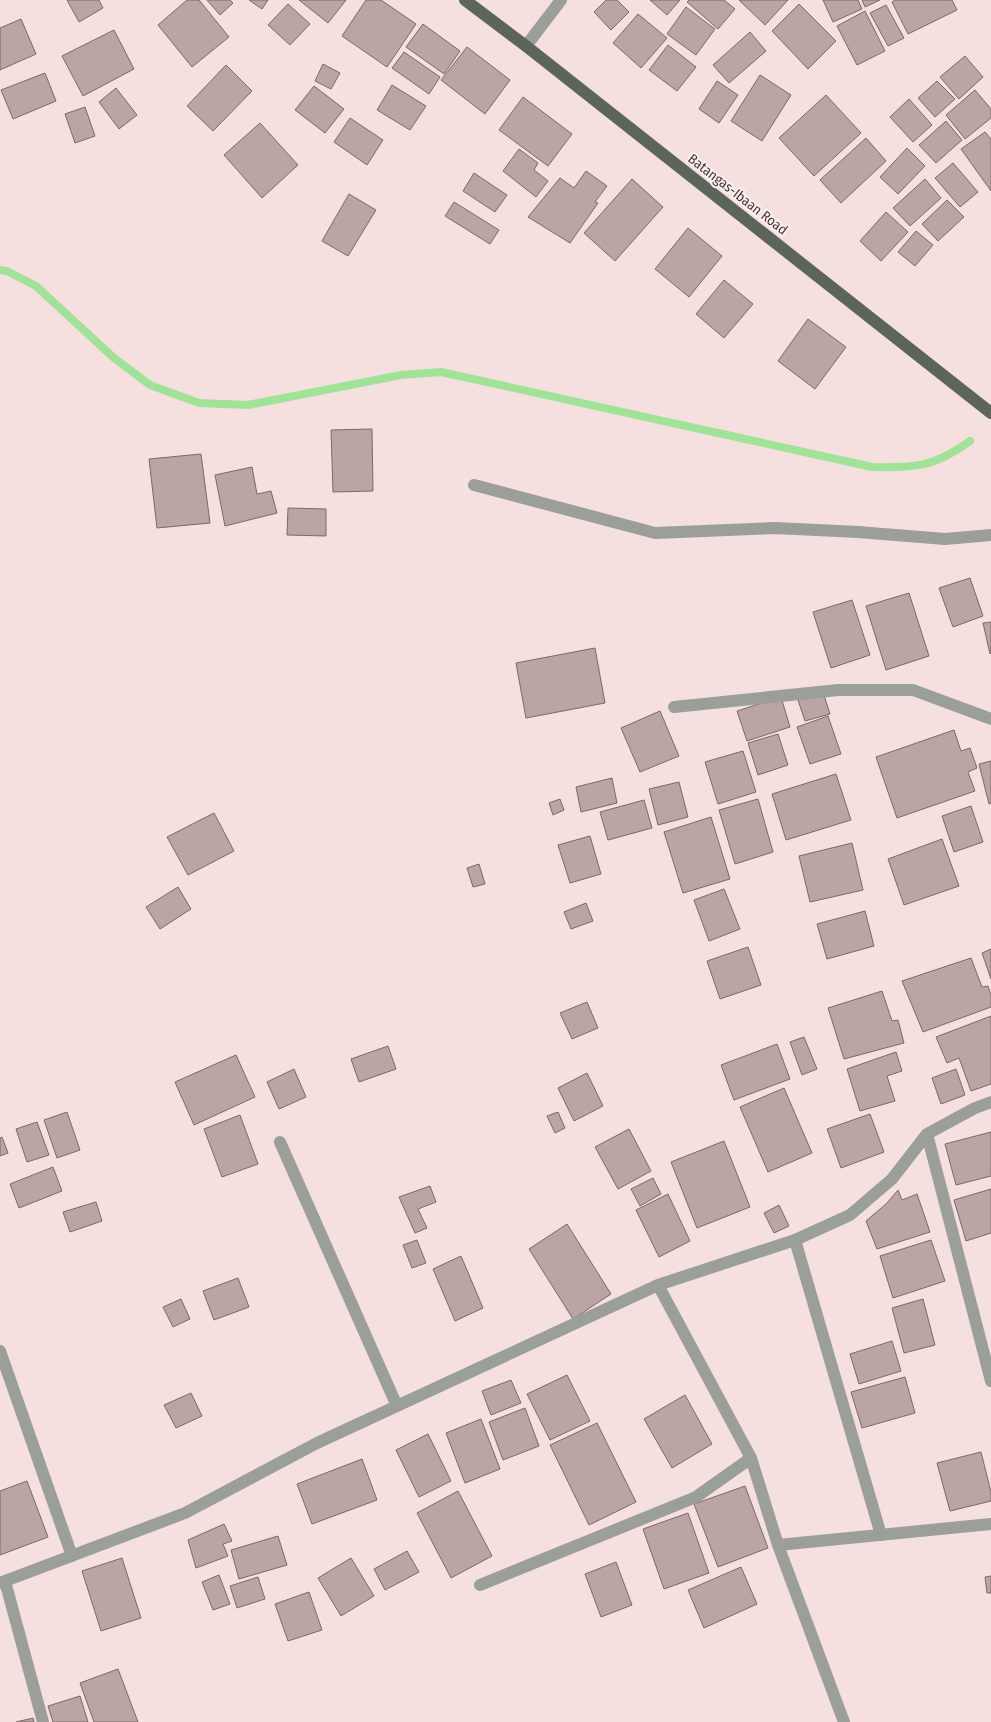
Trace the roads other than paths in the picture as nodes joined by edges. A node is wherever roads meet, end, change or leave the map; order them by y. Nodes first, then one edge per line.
1 (465, 0) edge
2 (561, 0) edge
3 (526, 46) junction
4 (991, 413) edge
5 (474, 486) dead end
6 (991, 535) edge
7 (674, 707) dead end
8 (991, 719) edge
9 (991, 1102) edge
10 (927, 1134) junction
11 (280, 1142) dead end
12 (795, 1240) junction
13 (658, 1285) junction
14 (988, 1350) edge
15 (0, 1351) edge
16 (991, 1381) edge
17 (397, 1406) junction
18 (750, 1458) junction
19 (991, 1524) edge
20 (881, 1535) junction
21 (778, 1545) junction
22 (72, 1556) junction
23 (2, 1582) edge
24 (480, 1585) dead end
25 (43, 1722) edge
26 (844, 1722) edge

1 - 3 main road, Batangas-Ibaan Road
2 - 3 street
3 - 4 main road, Batangas-Ibaan Road
5 - 6 street
7 - 8 street
9 - 10 street
10 - 12 street
10 - 14 street
11 - 17 street
12 - 13 street
12 - 20 street
13 - 17 street
13 - 18 street
14 - 16 street
15 - 22 street
17 - 22 street
18 - 21 street
18 - 24 street
19 - 20 street
20 - 21 street
21 - 26 street
22 - 23 street
23 - 25 street

